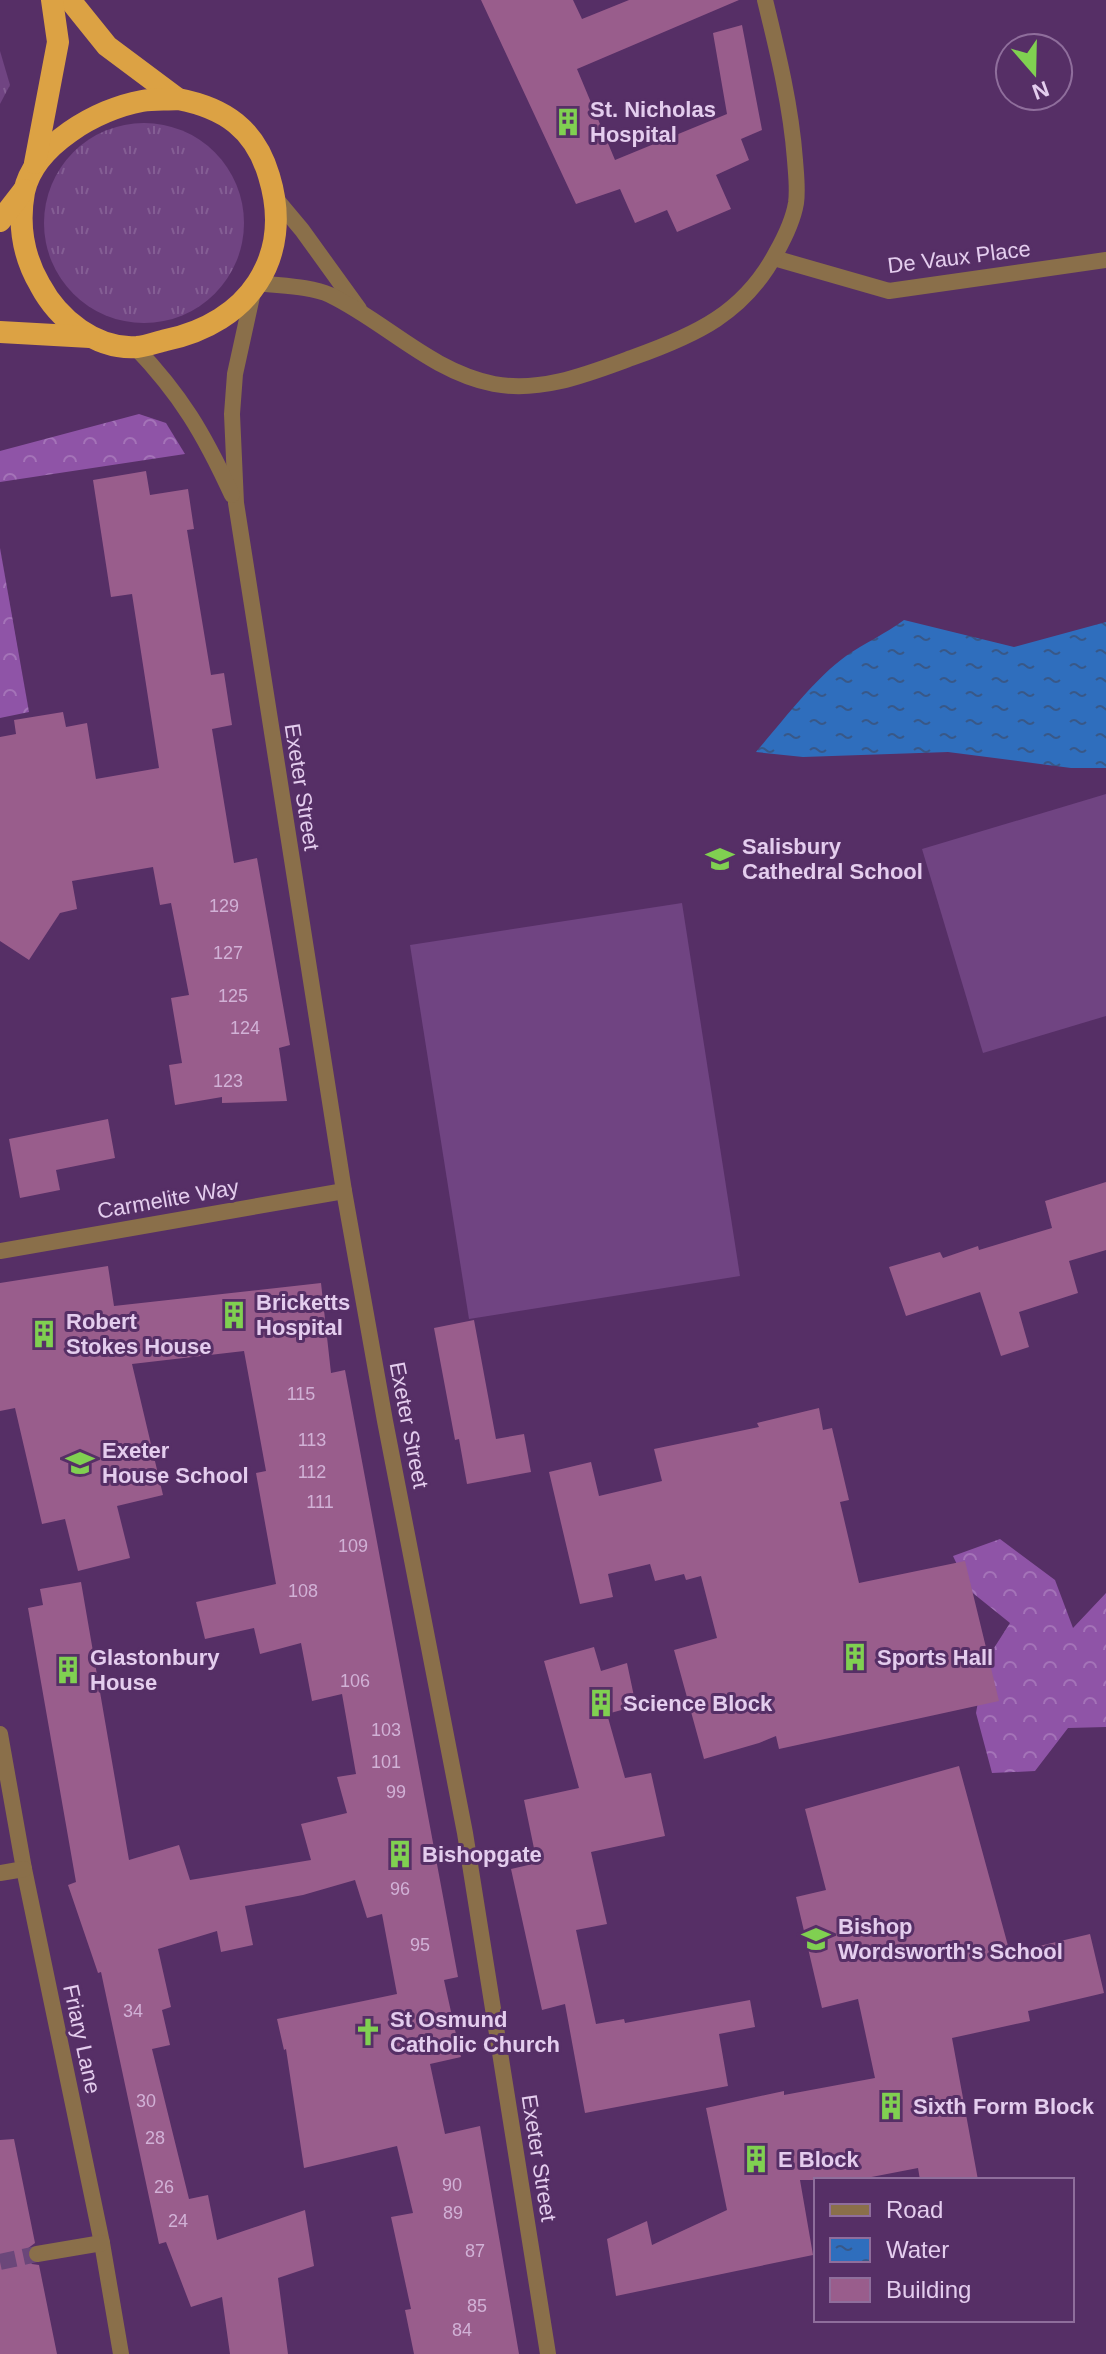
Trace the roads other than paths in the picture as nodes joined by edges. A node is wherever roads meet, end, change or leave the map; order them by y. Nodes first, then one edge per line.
1 (52, 0) edge
2 (70, 0) edge
3 (765, 0) edge
4 (178, 99) junction
5 (35, 163) junction
6 (25, 189) junction
7 (276, 199) junction
8 (0, 221) edge
9 (774, 258) junction
10 (1106, 260) edge
11 (256, 288) junction
12 (361, 312) junction
13 (0, 332) edge
14 (91, 338) junction
15 (135, 347) junction
16 (236, 503) junction
17 (344, 1191) junction
18 (0, 1251) edge
19 (0, 1734) edge
20 (24, 1869) junction
21 (0, 1873) edge
22 (102, 2243) junction
23 (37, 2254) tunnel mouth
24 (121, 2354) edge
25 (548, 2354) edge

1 - 5 highway
2 - 4 highway
3 - 9 street
4 - 5 highway
4 - 7 highway
5 - 6 highway
6 - 8 highway
6 - 14 highway
7 - 11 highway
7 - 12 street
9 - 10 street, De Vaux Place
9 - 12 street
11 - 12 street
11 - 15 highway
11 - 16 street, Exeter Street
13 - 14 highway
14 - 15 highway
15 - 16 street, Exeter Street
16 - 17 street, Exeter Street
17 - 18 street, Carmelite Way
17 - 25 street, Exeter Street
19 - 20 street, Friary Lane
20 - 21 street
20 - 22 street, Friary Lane
22 - 23 street
22 - 24 street, Friary Lane

